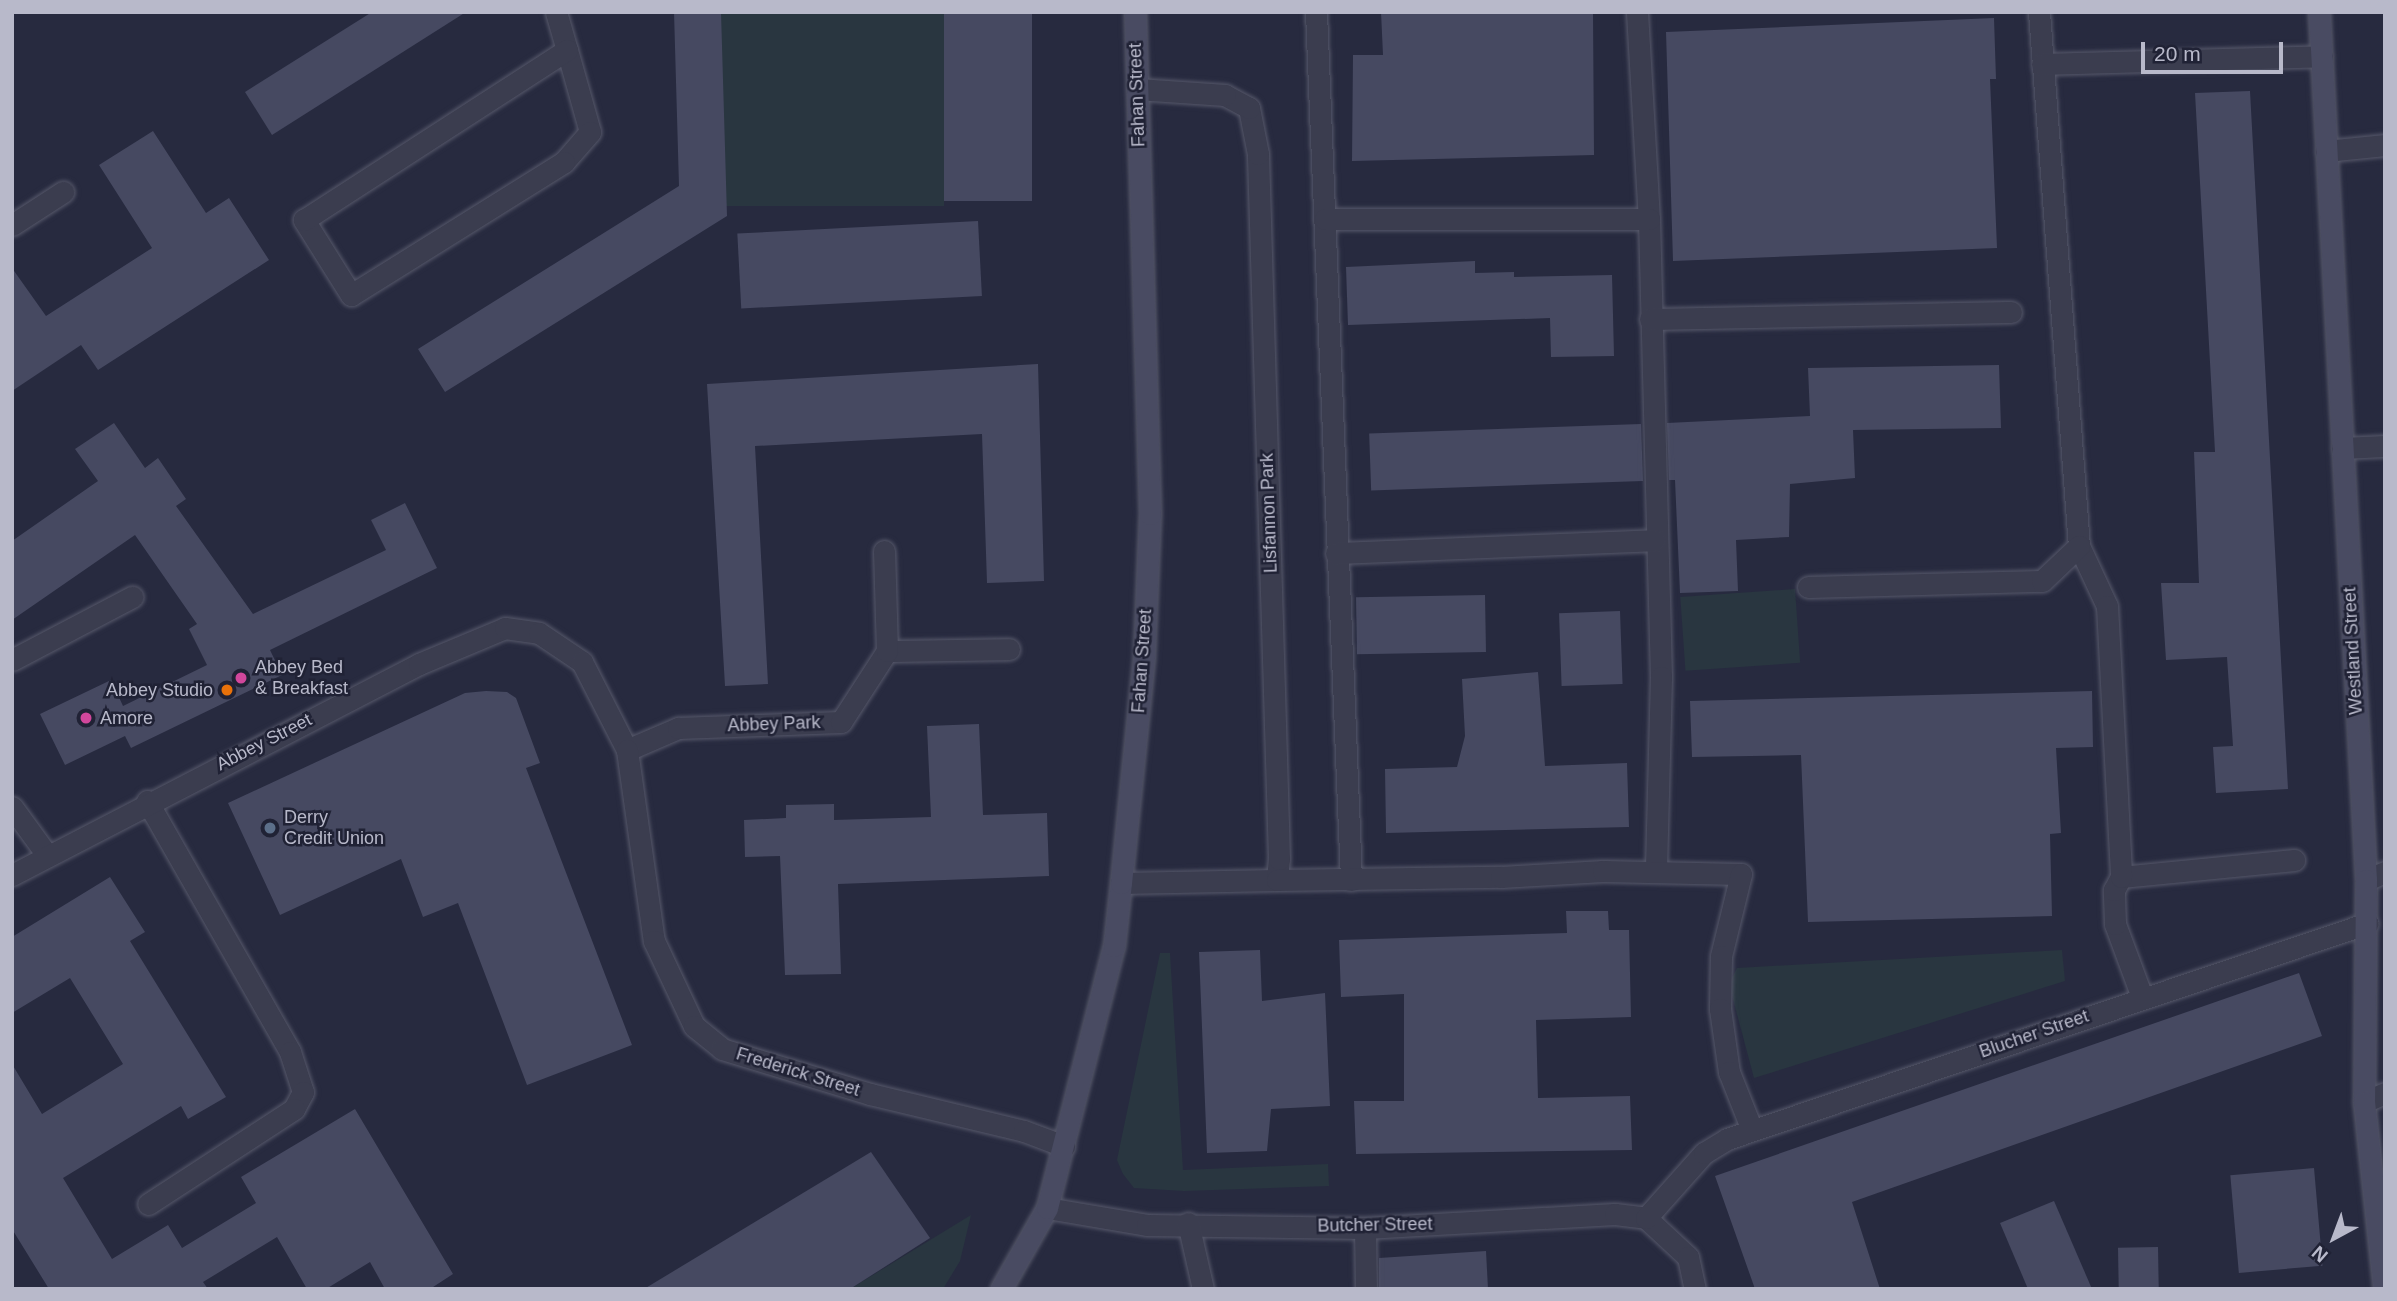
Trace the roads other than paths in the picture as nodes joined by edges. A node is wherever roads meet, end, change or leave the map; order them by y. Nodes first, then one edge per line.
1 (556, 12) edge
2 (1135, 12) edge
3 (1316, 12) edge
4 (1637, 12) edge
5 (2039, 12) edge
6 (2319, 12) edge
7 (567, 50) junction
8 (2322, 56) junction
9 (2042, 64) junction
10 (1137, 89) junction
11 (2385, 145) edge
12 (2326, 151) junction
13 (63, 192) dead end
14 (1325, 219) junction
15 (1649, 219) junction
16 (12, 225) edge
17 (2011, 312) dead end
18 (1650, 319) junction
19 (2385, 446) edge
20 (2342, 448) junction
21 (1655, 540) junction
22 (2079, 546) junction
23 (884, 551) dead end
24 (1336, 553) junction
25 (1808, 587) dead end
26 (132, 597) dead end
27 (1009, 649) dead end
28 (887, 651) junction
29 (12, 660) edge
30 (627, 750) junction
31 (147, 802) junction
32 (12, 807) edge
33 (47, 855) junction
34 (2294, 860) dead end
35 (1657, 871) junction
36 (12, 875) edge
37 (2375, 876) edge
38 (2121, 877) junction
39 (1277, 880) junction
40 (1351, 880) junction
41 (1121, 883) junction
42 (2368, 923) junction
43 (2142, 998) junction
44 (2385, 1093) edge
45 (2364, 1102) junction
46 (1752, 1130) junction
47 (1064, 1146) junction
48 (148, 1203) dead end
49 (1047, 1208) junction
50 (1646, 1218) junction
51 (1188, 1223) junction
52 (1365, 1228) junction
53 (1001, 1289) edge
54 (1203, 1289) edge
55 (1366, 1289) edge
56 (1695, 1289) edge
57 (2384, 1289) edge

1 - 7 street
2 - 10 main road, Fahan Street
3 - 14 street
4 - 15 street
5 - 9 street
6 - 8 main road, Westland Street
7 - 7 street
8 - 9 street
8 - 12 main road, Westland Street
9 - 22 street
10 - 39 street, Lisfannon Park
10 - 41 main road, Fahan Street
11 - 12 street
12 - 20 main road, Westland Street
13 - 16 street
14 - 15 street
14 - 24 street
15 - 18 street
17 - 18 street
18 - 21 street
19 - 20 street
20 - 37 main road, Westland Street
21 - 24 street
21 - 35 street
22 - 25 street
22 - 38 street
23 - 28 street
24 - 40 street
26 - 29 street
27 - 28 street
28 - 30 street, Abbey Park
30 - 31 street, Abbey Street
30 - 47 street, Frederick Street
31 - 33 street, Abbey Street
31 - 48 street
32 - 33 street
33 - 36 street, Abbey Street
34 - 38 street
35 - 40 street
35 - 46 street
37 - 42 main road, Westland Street
38 - 43 street
39 - 40 street
39 - 41 street
41 - 47 main road, Fahan Street
42 - 43 street, Blucher Street
42 - 45 main road, Westland Street
43 - 46 street, Blucher Street
44 - 45 street
45 - 57 main road, Westland Street
46 - 50 street, Blucher Street
47 - 49 main road, Fahan Street
49 - 51 street, Butcher Street
49 - 53 main road, Fahan Street
50 - 52 street, Butcher Street
50 - 56 street
51 - 52 street, Butcher Street
51 - 54 street
52 - 55 street

